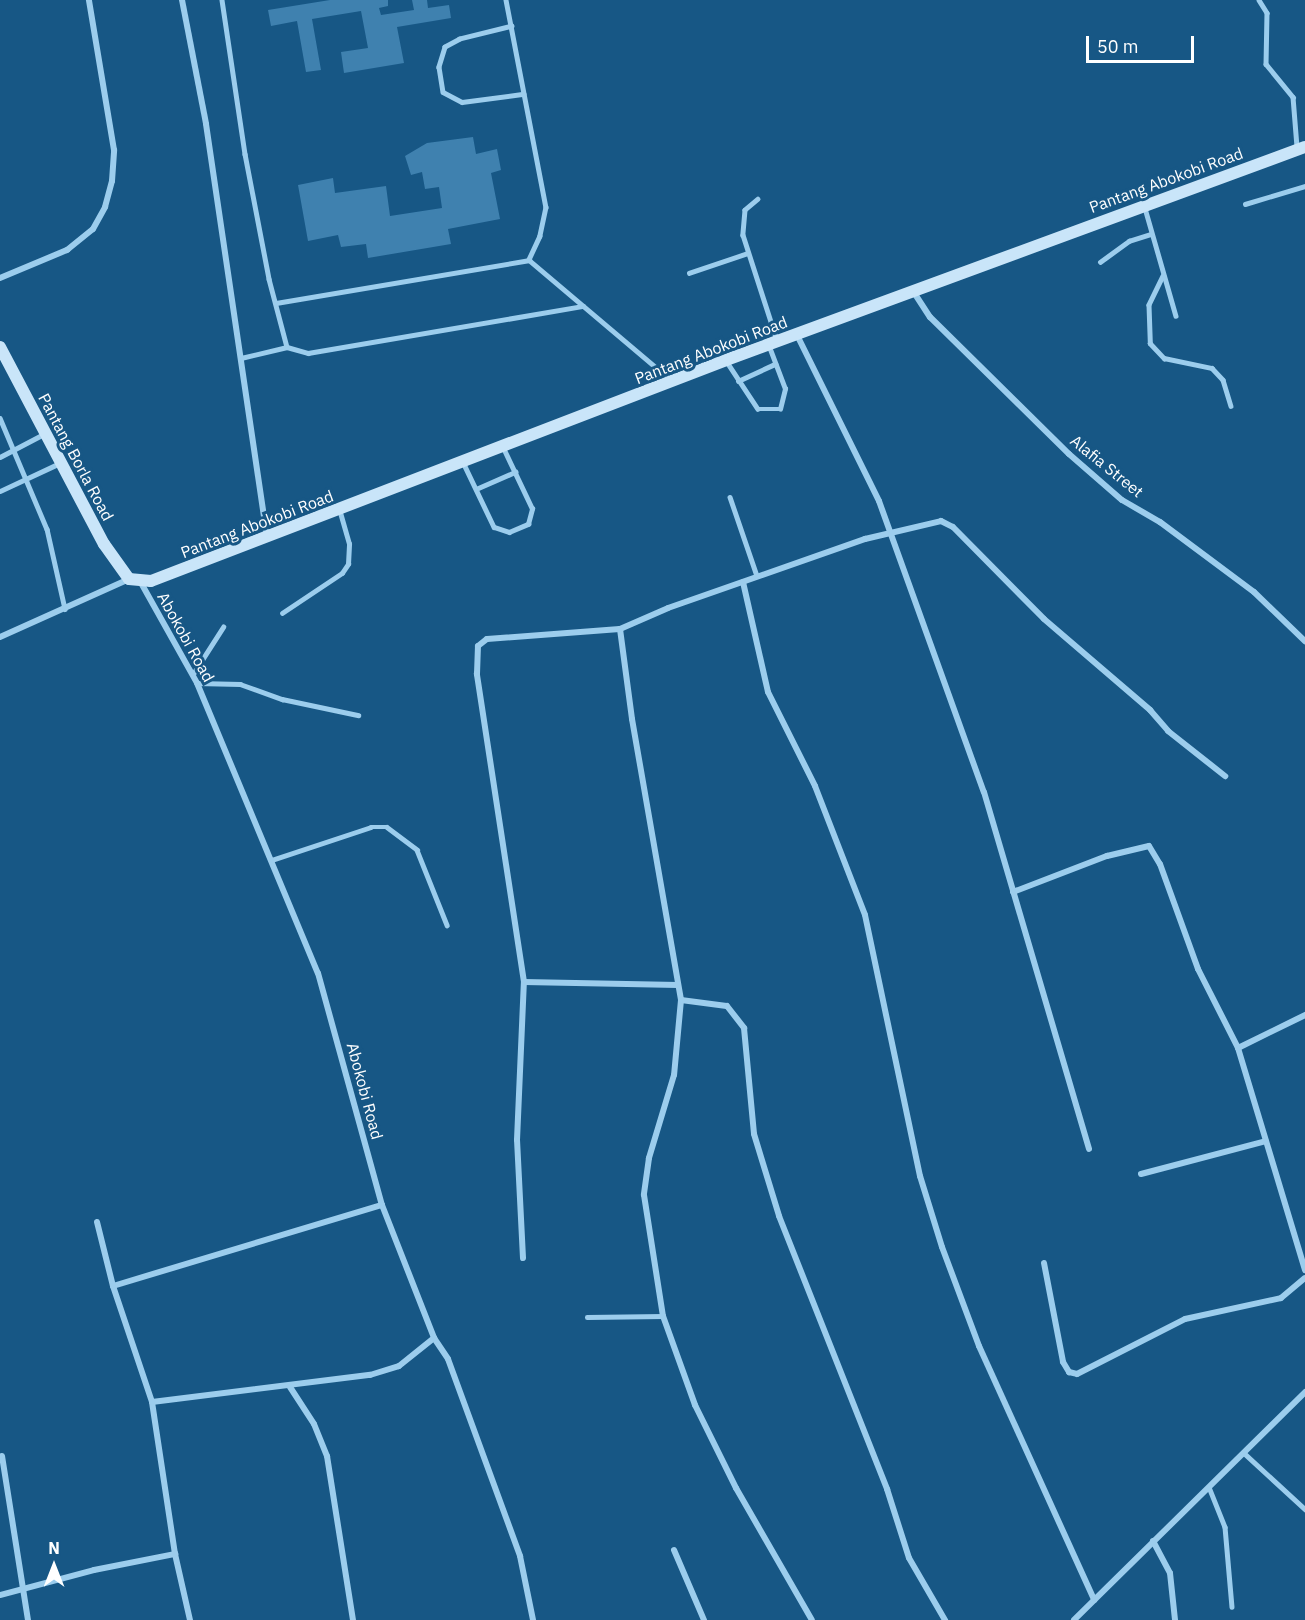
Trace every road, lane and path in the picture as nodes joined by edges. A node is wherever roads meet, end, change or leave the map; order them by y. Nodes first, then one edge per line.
1 (89, 0) edge
2 (183, 0) edge
3 (222, 0) edge
4 (506, 0) edge
5 (1259, 0) edge
6 (512, 26) junction
7 (523, 94) junction
8 (1301, 148) edge
9 (1305, 186) edge
10 (758, 199) dead end
11 (1245, 204) dead end
12 (1144, 206) junction
13 (1150, 234) junction
14 (748, 254) junction
15 (529, 260) junction
16 (1100, 262) dead end
17 (689, 273) dead end
18 (1163, 276) junction
19 (0, 278) edge
20 (913, 290) junction
21 (276, 303) junction
22 (583, 306) junction
23 (1176, 316) dead end
24 (797, 335) junction
25 (773, 343) junction
26 (0, 347) edge
27 (287, 347) junction
28 (241, 358) junction
29 (726, 360) junction
30 (775, 364) junction
31 (672, 381) junction
32 (738, 381) junction
33 (1231, 406) dead end
34 (0, 418) edge
35 (44, 434) junction
36 (503, 447) junction
37 (13, 450) junction
38 (0, 457) edge
39 (464, 462) junction
40 (60, 464) junction
41 (515, 472) junction
42 (27, 479) junction
43 (476, 489) junction
44 (0, 492) edge
45 (730, 497) dead end
46 (339, 510) junction
47 (889, 532) junction
48 (267, 538) junction
49 (758, 576) junction
50 (134, 580) junction
51 (743, 582) junction
52 (65, 609) junction
53 (282, 613) dead end
54 (223, 627) dead end
55 (620, 629) junction
56 (0, 637) edge
57 (1305, 640) edge
58 (193, 674) junction
59 (197, 683) junction
60 (358, 715) dead end
61 (1225, 776) dead end
62 (272, 860) junction
63 (1013, 892) junction
64 (447, 925) dead end
65 (524, 982) junction
66 (678, 985) junction
67 (681, 1000) junction
68 (1305, 1015) edge
69 (1238, 1048) junction
70 (1266, 1141) junction
71 (1089, 1149) dead end
72 (1141, 1174) dead end
73 (382, 1205) junction
74 (97, 1222) dead end
75 (523, 1258) dead end
76 (1044, 1263) dead end
77 (1305, 1270) edge
78 (1305, 1278) edge
79 (113, 1286) junction
80 (663, 1316) junction
81 (587, 1317) dead end
82 (434, 1338) junction
83 (290, 1387) junction
84 (1305, 1392) edge
85 (153, 1402) junction
86 (1244, 1453) junction
87 (2, 1456) dead end
88 (1209, 1487) junction
89 (1305, 1509) edge
90 (1153, 1541) junction
91 (674, 1550) dead end
92 (175, 1554) junction
93 (23, 1590) junction
94 (0, 1594) edge
95 (1094, 1600) junction
96 (1232, 1607) dead end
97 (28, 1620) edge
98 (190, 1620) edge
99 (353, 1620) edge
100 (533, 1620) edge
101 (704, 1620) edge
102 (812, 1620) edge
103 (945, 1620) edge
104 (1074, 1620) edge
105 (1175, 1620) edge

1 - 19 street
2 - 28 street
3 - 21 lane
4 - 6 lane
5 - 8 lane
6 - 7 lane
6 - 7 lane
7 - 15 lane
8 - 12 street, Pantang Abokobi Road
9 - 11 lane
10 - 14 lane
12 - 13 lane
12 - 20 street, Pantang Abokobi Road
13 - 16 lane
13 - 18 lane
14 - 17 lane
14 - 25 lane
15 - 21 lane
15 - 22 lane
18 - 23 lane
18 - 33 lane
20 - 24 street, Pantang Abokobi Road
20 - 57 street, Alafia Street
21 - 27 lane
22 - 27 lane
22 - 31 lane
24 - 25 street, Pantang Abokobi Road
24 - 47 street
25 - 29 street, Pantang Abokobi Road
25 - 30 lane
26 - 35 street, Pantang Borla Road
27 - 28 lane
28 - 48 street
29 - 31 street, Pantang Abokobi Road
29 - 32 lane
30 - 32 lane
30 - 32 lane
31 - 36 street, Pantang Abokobi Road
34 - 37 lane
35 - 37 lane
35 - 40 street, Pantang Borla Road
36 - 39 street, Pantang Abokobi Road
36 - 41 lane
37 - 38 lane
37 - 42 lane
39 - 43 lane
39 - 46 street, Pantang Abokobi Road
40 - 42 lane
40 - 50 street, Pantang Borla Road
41 - 43 lane
41 - 43 lane
42 - 44 lane
42 - 52 lane
45 - 49 lane
46 - 48 street, Pantang Abokobi Road
46 - 53 lane
47 - 49 street
47 - 61 street
47 - 63 street
48 - 50 street, Pantang Abokobi Road
49 - 51 street
50 - 52 street
50 - 58 street, Abokobi Road
51 - 55 street
51 - 95 street
52 - 56 street
54 - 58 lane
55 - 65 street
55 - 66 street
58 - 59 street, Abokobi Road
59 - 60 lane
59 - 62 street, Abokobi Road
62 - 64 lane
62 - 73 street, Abokobi Road
63 - 69 street
63 - 71 street
65 - 66 street
65 - 75 street
66 - 67 street
67 - 80 street
67 - 103 street
68 - 69 street
69 - 70 street
70 - 72 street
70 - 77 street
73 - 79 street
73 - 82 street, Abokobi Road
74 - 79 street
76 - 78 street
79 - 85 street
80 - 81 lane
80 - 102 street
82 - 83 street
82 - 100 street, Abokobi Road
83 - 85 street
83 - 99 street
84 - 86 street
85 - 92 street
86 - 88 street
86 - 89 lane
87 - 93 street
88 - 90 street
88 - 96 lane
90 - 95 street
90 - 105 street
91 - 101 street
92 - 93 street
92 - 98 street
93 - 94 street
93 - 97 street
95 - 104 street

